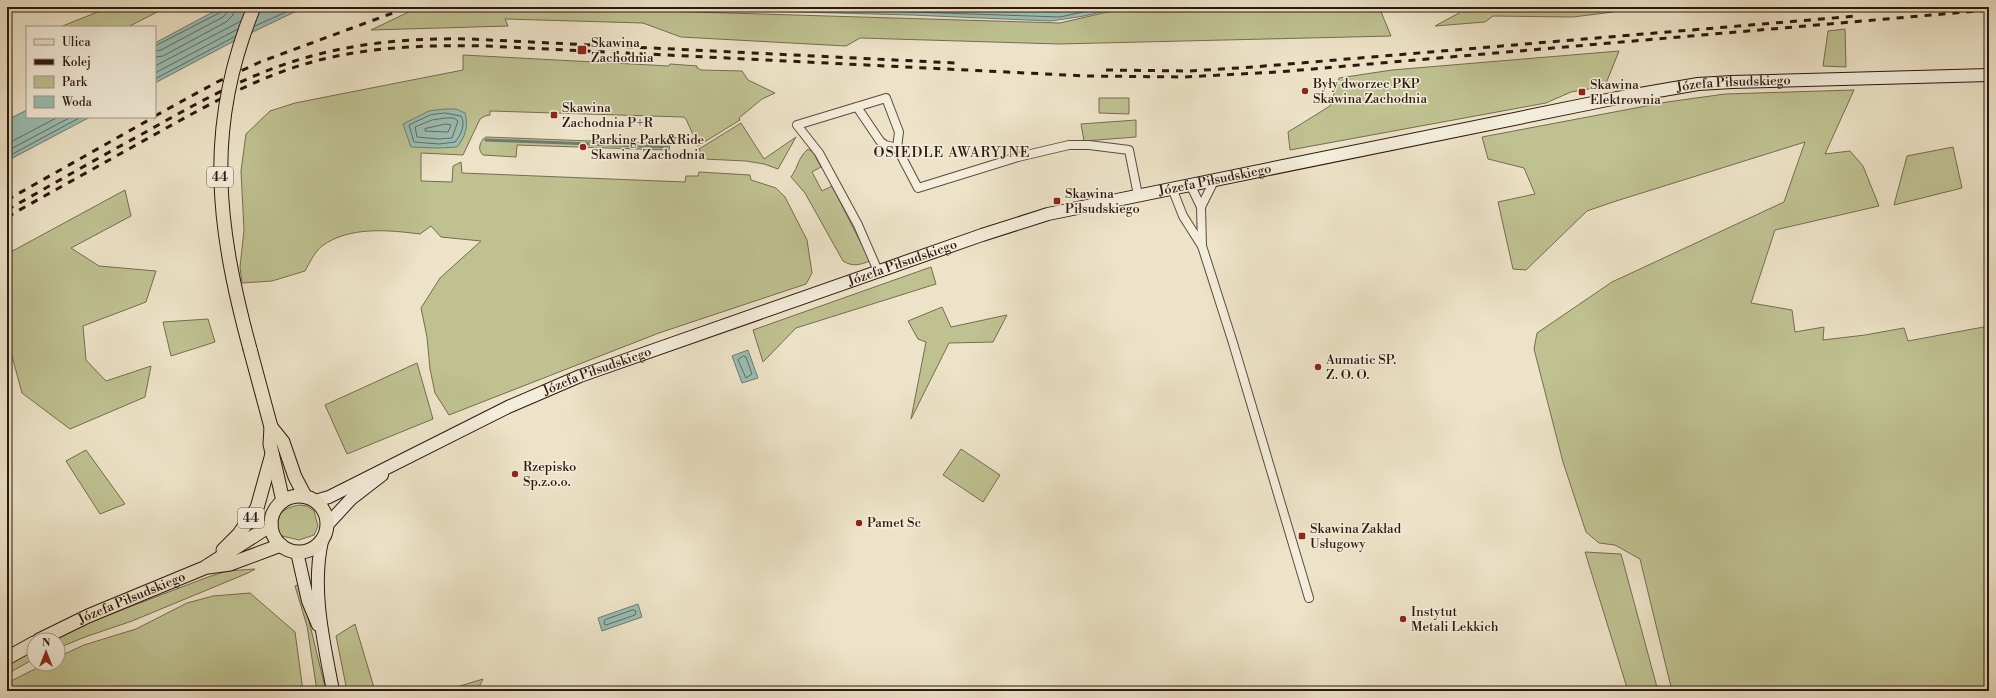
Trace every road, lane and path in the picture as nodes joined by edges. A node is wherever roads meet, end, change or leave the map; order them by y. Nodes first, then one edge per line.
1 (254, 7) edge
2 (1989, 75) edge
3 (857, 106) junction
4 (897, 148) junction
5 (1215, 179) junction
6 (1190, 184) junction
7 (1172, 188) junction
8 (1138, 195) junction
9 (1200, 207) junction
10 (1202, 246) junction
11 (878, 272) junction
12 (271, 427) junction
13 (272, 453) junction
14 (388, 469) junction
15 (310, 498) junction
16 (283, 501) junction
17 (271, 525) junction
18 (327, 525) junction
19 (322, 541) junction
20 (281, 545) junction
21 (297, 552) junction
22 (204, 568) junction
23 (1309, 598) dead end
24 (56, 632) edge
25 (323, 636) junction
26 (26, 647) edge
27 (7, 658) edge
28 (333, 691) edge

1 - 12 main road, 44, bridge
2 - 5 main road, Józefa Piłsudskiego
3 - 4 street
3 - 4 street
3 - 11 street
4 - 8 street
5 - 6 main road, Józefa Piłsudskiego
5 - 9 street
6 - 7 main road, Józefa Piłsudskiego
6 - 9 street
7 - 8 main road, Józefa Piłsudskiego
7 - 10 street
8 - 11 main road, Józefa Piłsudskiego
9 - 10 street
10 - 23 street
11 - 14 main road, Józefa Piłsudskiego
12 - 13 main road, 44
12 - 15 main road, 44
13 - 16 main road, 44
13 - 22 main road, 44
14 - 15 main road, Józefa Piłsudskiego
14 - 18 main road, Józefa Piłsudskiego
15 - 16 main road
15 - 18 main road, 44
16 - 17 main road, 44
17 - 20 main road, 44
17 - 22 main road, Józefa Piłsudskiego / 44
18 - 19 main road
19 - 21 main road
19 - 25 main road
20 - 21 main road
20 - 22 main road, Józefa Piłsudskiego / 44
21 - 25 main road
22 - 24 main road, Józefa Piłsudskiego / 44
25 - 28 main road
26 - 27 main road

